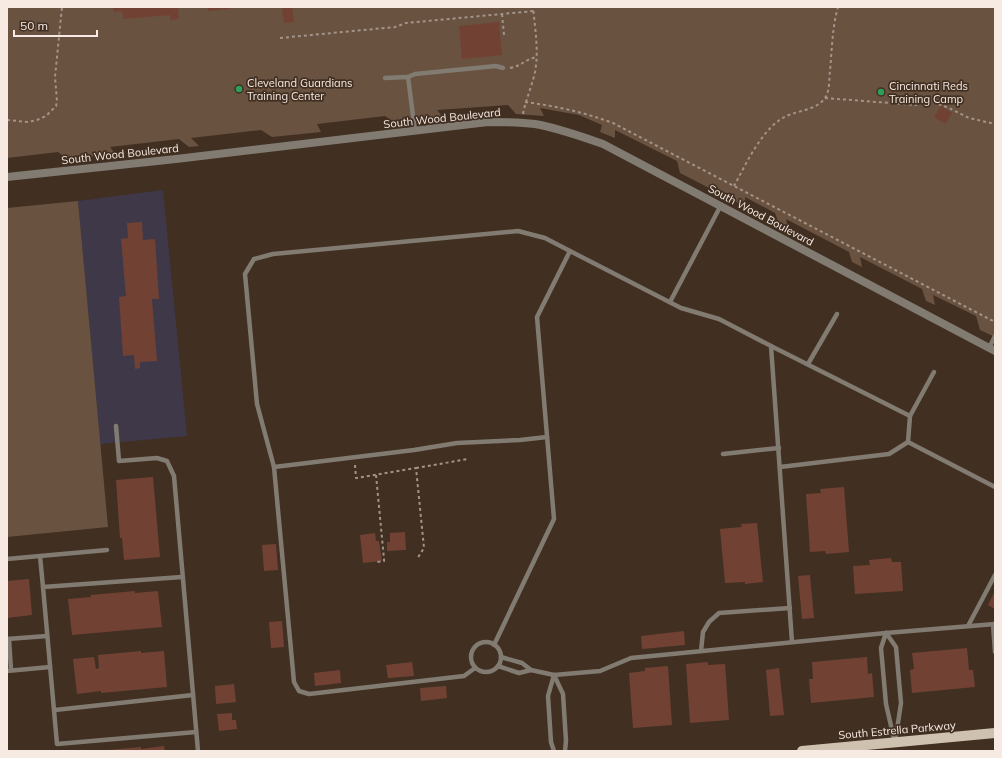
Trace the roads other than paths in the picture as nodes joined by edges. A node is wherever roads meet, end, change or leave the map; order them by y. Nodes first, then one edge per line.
1 (503, 68) road end
2 (408, 77) junction
3 (385, 78) dead end
4 (415, 131) junction
5 (7, 177) edge
6 (720, 207) junction
7 (570, 251) junction
8 (670, 302) junction
9 (837, 314) dead end
10 (995, 336) edge
11 (772, 346) junction
12 (992, 350) edge
13 (808, 364) junction
14 (934, 372) dead end
15 (910, 416) junction
16 (116, 426) dead end
17 (547, 437) junction
18 (908, 442) junction
19 (779, 448) junction
20 (723, 454) dead end
21 (274, 467) junction
22 (780, 467) junction
23 (995, 487) edge
24 (107, 550) dead end
25 (40, 556) junction
26 (7, 559) edge
27 (995, 575) edge
28 (182, 577) junction
29 (43, 587) junction
30 (790, 608) junction
31 (994, 624) edge
32 (968, 626) junction
33 (886, 633) junction
34 (47, 636) junction
35 (8, 639) edge
36 (792, 642) junction
37 (494, 645) junction
38 (701, 651) junction
39 (995, 652) edge
40 (501, 657) junction
41 (498, 666) junction
42 (50, 667) junction
43 (475, 668) junction
44 (9, 670) edge
45 (531, 670) junction
46 (554, 675) junction
47 (193, 695) junction
48 (54, 710) junction
49 (196, 732) junction
50 (995, 734) edge
51 (894, 743) junction
52 (198, 751) edge
53 (554, 751) edge
54 (565, 751) edge
55 (802, 751) edge

1 - 2 lane
2 - 3 lane
2 - 4 lane
4 - 5 street, South Wood Boulevard
4 - 6 street, South Wood Boulevard
6 - 8 lane
6 - 12 street, South Wood Boulevard
7 - 8 lane
7 - 17 lane
7 - 21 lane
8 - 11 lane
9 - 13 lane
10 - 12 lane
11 - 13 lane
11 - 19 lane
13 - 15 lane
14 - 15 lane
15 - 18 lane
16 - 28 lane
17 - 21 lane
17 - 37 lane
18 - 22 lane
18 - 23 lane
19 - 20 lane
19 - 22 lane
21 - 43 lane
22 - 30 lane
24 - 25 lane
25 - 26 lane
25 - 29 lane
27 - 32 lane
28 - 29 lane
28 - 47 lane
29 - 34 lane
30 - 36 lane
30 - 38 lane
31 - 32 lane
31 - 39 lane
32 - 33 lane
33 - 36 lane
33 - 51 lane
33 - 51 lane
34 - 35 lane
34 - 42 lane
35 - 44 lane
36 - 38 lane
37 - 40 lane
37 - 43 lane
38 - 46 lane
40 - 41 lane
40 - 45 lane
41 - 43 lane
41 - 45 lane
42 - 44 lane
42 - 48 lane
45 - 46 lane
46 - 53 lane
46 - 54 lane
47 - 48 lane
47 - 49 lane
48 - 49 lane
49 - 52 lane
50 - 51 main road, South Estrella Parkway
51 - 55 main road, South Estrella Parkway

